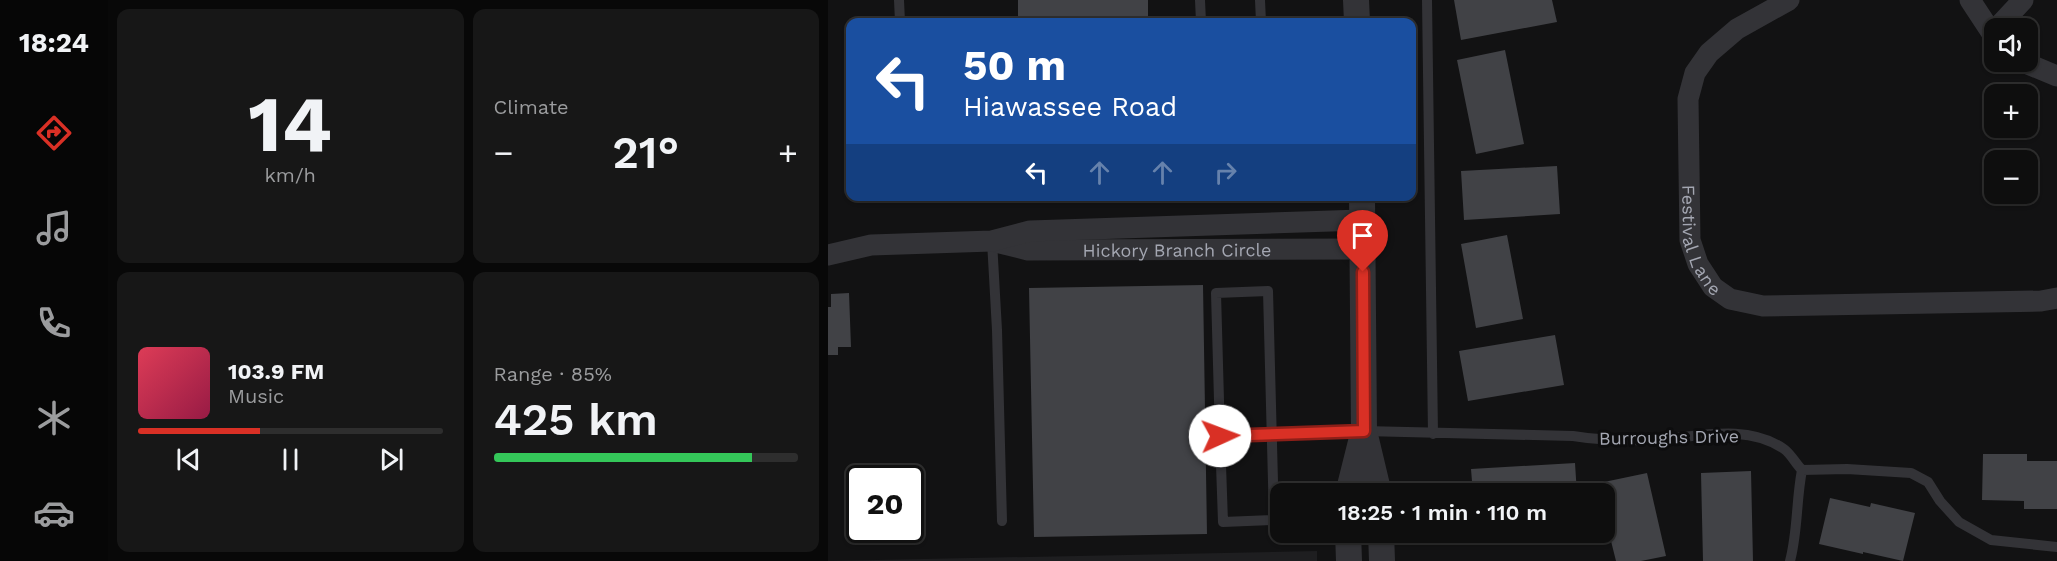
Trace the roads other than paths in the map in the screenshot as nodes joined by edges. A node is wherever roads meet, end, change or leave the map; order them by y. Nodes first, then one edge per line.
1 (900, 0) edge
2 (1200, 0) edge
3 (1260, 0) edge
4 (1356, 0) edge
5 (1427, 0) edge
6 (1970, 0) edge
7 (2023, 0) edge
8 (1786, 1) edge
9 (900, 18) edge
10 (1201, 18) edge
11 (1261, 18) edge
12 (1357, 18) edge
13 (2007, 18) edge
14 (1984, 19) edge
15 (2038, 68) edge
16 (2057, 76) edge
17 (1362, 208) edge
18 (992, 241) junction
19 (1363, 249) junction
20 (828, 255) edge
21 (2057, 298) edge
22 (1364, 431) junction
23 (1273, 434) junction
24 (1432, 434) junction
25 (1220, 436) junction
26 (1802, 470) junction
27 (1351, 483) edge
28 (1376, 483) edge
29 (1002, 521) dead end
30 (1348, 543) edge
31 (1381, 543) edge
32 (2057, 547) edge
33 (1349, 561) edge
34 (1382, 561) edge
35 (1790, 561) edge

1 - 9 lane
2 - 10 lane
3 - 11 lane
4 - 12 street
5 - 24 lane
6 - 14 street
7 - 13 street
8 - 21 street, Festival Lane
15 - 16 street
17 - 18 street, Hickory Branch Circle
17 - 19 street
18 - 19 street, Hickory Branch Circle
18 - 20 street, Hickory Branch Circle
18 - 29 lane
19 - 22 street
22 - 23 lane, Burroughs Drive
22 - 24 lane, Burroughs Drive
22 - 27 street
22 - 28 street
23 - 25 lane, Burroughs Drive
23 - 25 lane
23 - 25 lane
24 - 26 lane, Burroughs Drive
26 - 32 lane
26 - 35 lane
30 - 33 street
31 - 34 street

